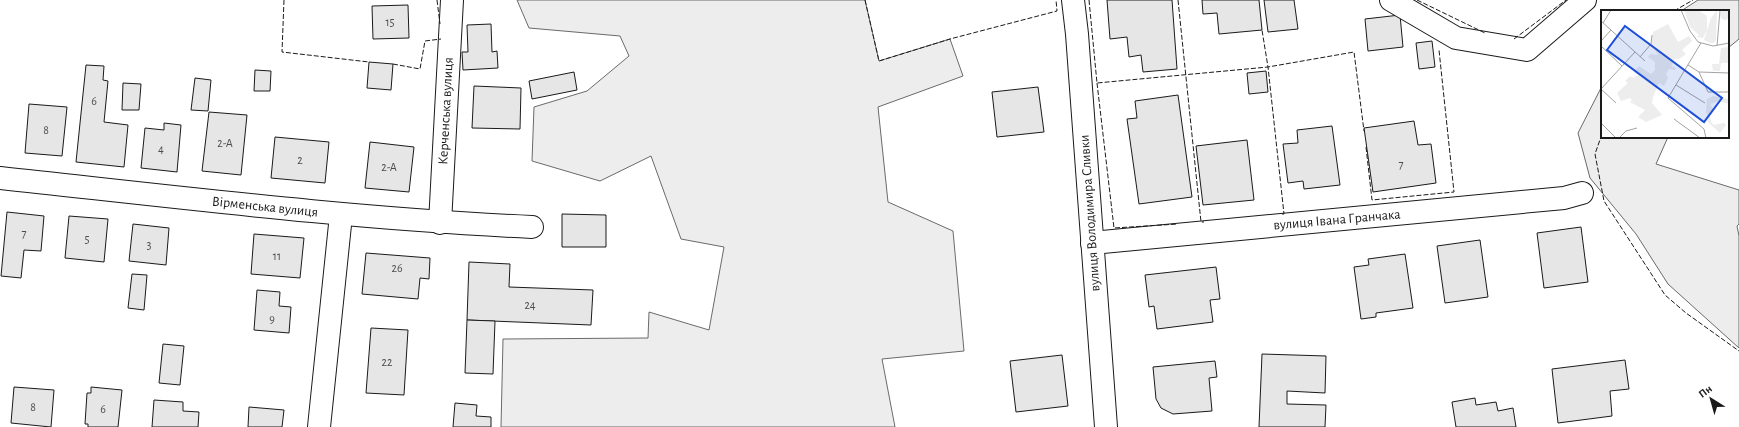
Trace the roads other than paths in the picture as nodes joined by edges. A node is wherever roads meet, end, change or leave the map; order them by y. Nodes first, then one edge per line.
1 (452, 0) edge
2 (1073, 0) edge
3 (1391, 0) edge
4 (1585, 0) edge
5 (0, 178) edge
6 (1582, 193) dead end
7 (341, 215) junction
8 (440, 223) junction
9 (532, 227) dead end
10 (1092, 243) junction
11 (318, 427) edge
12 (1106, 427) edge

1 - 8 street, Керченська вулиця
2 - 10 street, вулиця Володимира Сливки
3 - 4 street
5 - 7 street, Вірменська вулиця
6 - 10 street, вулиця Івана Гранчака
7 - 8 street, Вірменська вулиця
7 - 11 street
8 - 9 street, Вірменська вулиця
10 - 12 street, вулиця Володимира Сливки

